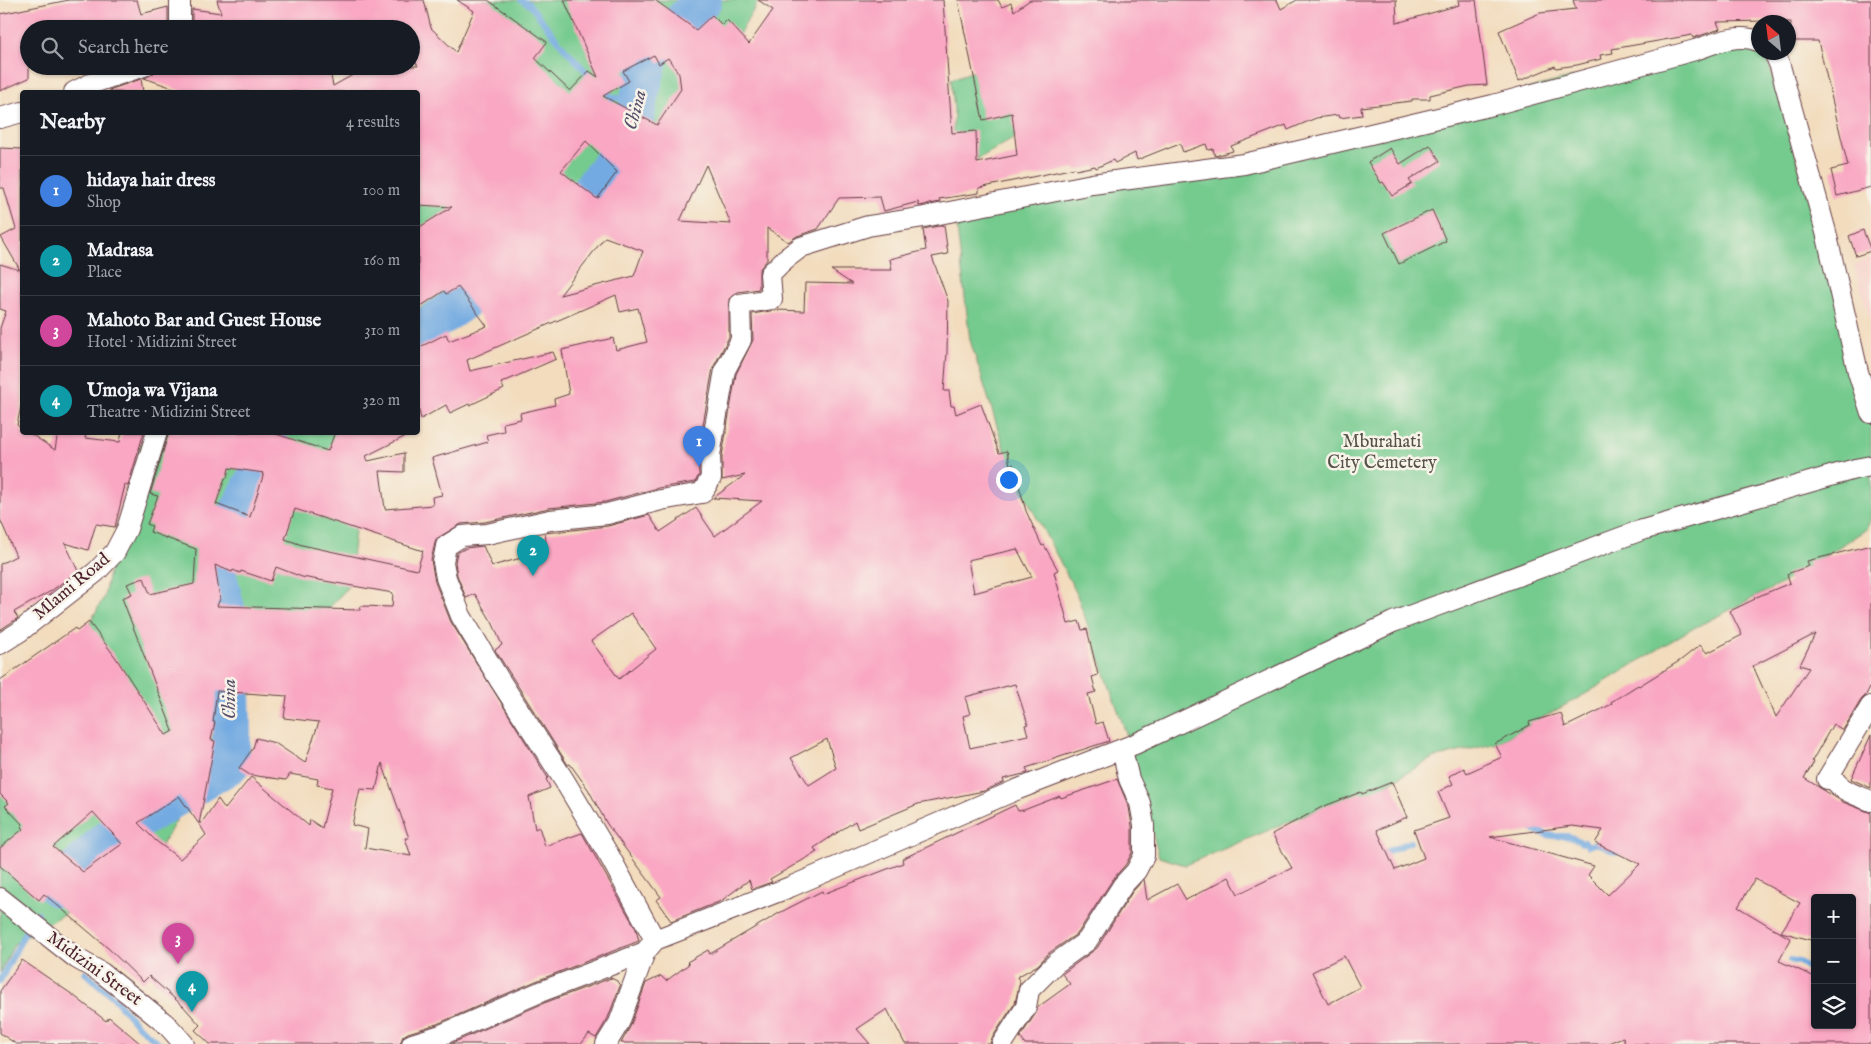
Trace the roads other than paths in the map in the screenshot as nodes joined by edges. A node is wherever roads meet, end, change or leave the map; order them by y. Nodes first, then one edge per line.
1 (180, 0) edge
2 (180, 20) edge
3 (1751, 39) edge
4 (1777, 60) edge
5 (117, 75) edge
6 (78, 90) edge
7 (20, 113) edge
8 (0, 118) edge
9 (1871, 413) edge
10 (156, 435) edge
11 (1871, 466) edge
12 (0, 644) edge
13 (1871, 706) edge
14 (1122, 750) junction
15 (1871, 801) edge
16 (0, 898) edge
17 (650, 946) junction
18 (1007, 1042) edge
19 (184, 1044) edge
20 (412, 1044) edge
21 (606, 1044) edge

1 - 2 street
3 - 17 street
4 - 9 street
5 - 6 street
7 - 8 street
10 - 12 street, Mlami Road
11 - 14 street
13 - 15 street
14 - 17 street
14 - 18 street
16 - 19 street, Midizini Street
17 - 20 street
17 - 21 street

